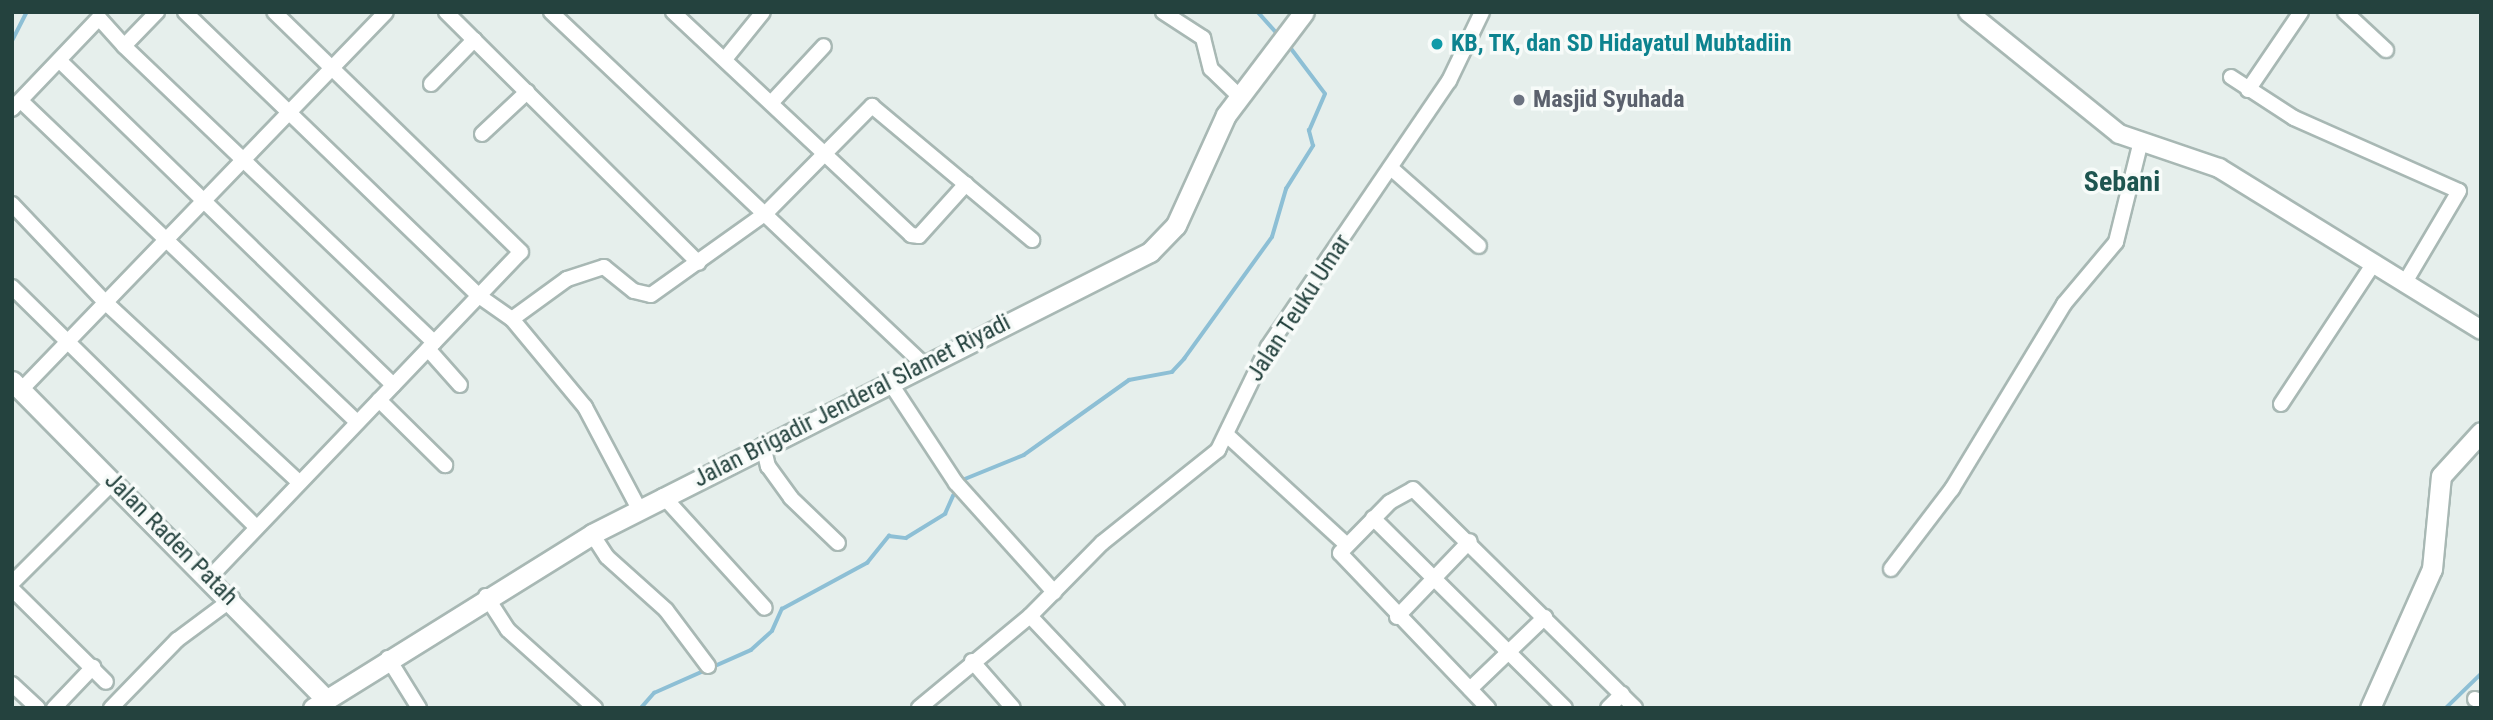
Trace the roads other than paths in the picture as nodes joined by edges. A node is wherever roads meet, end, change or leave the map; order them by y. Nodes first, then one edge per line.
1 (157, 12) edge
2 (185, 12) edge
3 (274, 12) edge
4 (386, 12) edge
5 (446, 12) edge
6 (551, 12) edge
7 (763, 12) edge
8 (1304, 12) edge
9 (1482, 12) edge
10 (1969, 12) edge
11 (2301, 12) edge
12 (2346, 12) edge
13 (678, 14) edge
14 (97, 15) edge
15 (1173, 15) edge
16 (474, 40) junction
17 (124, 46) junction
18 (824, 46) dead end
19 (2386, 50) dead end
20 (725, 59) junction
21 (62, 63) junction
22 (329, 68) junction
23 (2231, 77) dead end
24 (431, 84) dead end
25 (2248, 89) junction
26 (527, 92) junction
27 (1240, 97) junction
28 (772, 102) junction
29 (17, 105) edge
30 (290, 108) junction
31 (482, 134) dead end
32 (2140, 145) junction
33 (826, 150) junction
34 (241, 158) junction
35 (1392, 169) junction
36 (966, 184) junction
37 (202, 198) junction
38 (12, 204) edge
39 (766, 213) junction
40 (162, 240) junction
41 (1032, 240) dead end
42 (1479, 246) dead end
43 (699, 263) junction
44 (2372, 266) junction
45 (2403, 284) junction
46 (12, 287) edge
47 (479, 296) junction
48 (104, 301) junction
49 (512, 319) junction
50 (2481, 330) edge
51 (67, 341) junction
52 (431, 346) junction
53 (922, 363) junction
54 (889, 381) junction
55 (17, 385) edge
56 (393, 385) junction
57 (460, 385) dead end
58 (379, 400) junction
59 (2281, 404) dead end
60 (357, 422) junction
61 (2481, 432) edge
62 (1228, 436) junction
63 (763, 445) junction
64 (445, 465) dead end
65 (114, 481) junction
66 (298, 481) junction
67 (663, 496) junction
68 (639, 509) junction
69 (1373, 518) junction
70 (255, 526) junction
71 (592, 534) junction
72 (1470, 541) junction
73 (838, 543) dead end
74 (1346, 544) junction
75 (1891, 569) dead end
76 (211, 576) junction
77 (1434, 578) junction
78 (12, 583) edge
79 (12, 589) edge
80 (1054, 592) junction
81 (486, 596) junction
82 (232, 600) junction
83 (765, 608) dead end
84 (1030, 616) junction
85 (1397, 617) junction
86 (1545, 617) junction
87 (1509, 652) junction
88 (388, 658) junction
89 (972, 661) junction
90 (708, 666) dead end
91 (93, 667) junction
92 (106, 682) dead end
93 (12, 684) edge
94 (1470, 690) junction
95 (1622, 694) junction
96 (320, 703) edge
97 (38, 708) edge
98 (54, 708) edge
99 (111, 708) edge
100 (419, 708) edge
101 (595, 708) edge
102 (919, 708) edge
103 (1013, 708) edge
104 (1117, 708) edge
105 (1488, 708) edge
106 (1565, 708) edge
107 (1608, 708) edge
108 (1636, 708) edge
109 (2370, 708) edge

1 - 17 street
2 - 30 street
3 - 22 street
4 - 22 street
5 - 16 street
6 - 39 street
7 - 20 street
8 - 27 main road, Jalan Brigadir Jenderal Slamet Riyadi
9 - 35 street, Jalan Teuku Umar
10 - 32 street
11 - 25 street
12 - 19 street
13 - 20 street
14 - 17 street
14 - 21 street
15 - 27 street
16 - 24 street
16 - 26 street
17 - 34 street
18 - 28 street
20 - 28 street
21 - 29 street
21 - 37 street
22 - 30 street
22 - 47 street
23 - 25 street
25 - 45 street
26 - 31 street
26 - 43 street
27 - 53 main road, Jalan Brigadir Jenderal Slamet Riyadi
28 - 33 street
29 - 40 street
30 - 34 street
30 - 47 street
32 - 44 street
32 - 75 street
33 - 36 street
33 - 36 street
33 - 39 street
34 - 37 street
34 - 52 street
35 - 42 street
35 - 62 street, Jalan Teuku Umar
36 - 41 street
37 - 40 street
37 - 56 street
38 - 48 street
39 - 43 street
39 - 53 street
40 - 48 street
40 - 60 street
43 - 49 street
44 - 45 street
44 - 59 street
45 - 50 street
46 - 51 street
47 - 49 street
47 - 52 street
48 - 51 street
48 - 66 street
49 - 68 street
51 - 55 street
51 - 70 street
52 - 56 street
52 - 57 street
53 - 54 main road, Jalan Brigadir Jenderal Slamet Riyadi
54 - 63 main road, Jalan Brigadir Jenderal Slamet Riyadi
54 - 80 street
55 - 65 main road, Jalan Raden Patah
56 - 58 street
58 - 60 street
58 - 64 street
60 - 66 street
61 - 109 main road
62 - 74 street
62 - 80 street, Jalan Teuku Umar
63 - 67 main road, Jalan Brigadir Jenderal Slamet Riyadi
63 - 73 street
65 - 76 main road, Jalan Raden Patah
65 - 78 street
66 - 70 street
67 - 68 main road, Jalan Brigadir Jenderal Slamet Riyadi
67 - 83 street
68 - 71 main road, Jalan Brigadir Jenderal Slamet Riyadi
69 - 72 street
69 - 74 street
69 - 77 street
70 - 76 street
71 - 81 main road, Jalan Brigadir Jenderal Slamet Riyadi
71 - 90 street
72 - 77 street
72 - 86 street
74 - 85 street
76 - 82 main road, Jalan Raden Patah
77 - 85 street
77 - 87 street
79 - 91 street
80 - 84 street, Jalan Teuku Umar
81 - 88 main road, Jalan Brigadir Jenderal Slamet Riyadi
81 - 101 street
82 - 96 main road, Jalan Raden Patah
82 - 99 street
84 - 89 street, Jalan Teuku Umar
84 - 104 street
85 - 94 street
86 - 87 street
86 - 95 street
87 - 94 street
87 - 106 street
88 - 96 main road, Jalan Brigadir Jenderal Slamet Riyadi
88 - 100 street
89 - 102 street, Jalan Teuku Umar
89 - 103 street
91 - 92 street
91 - 98 street
93 - 97 street
94 - 105 street
95 - 107 street
95 - 108 street

